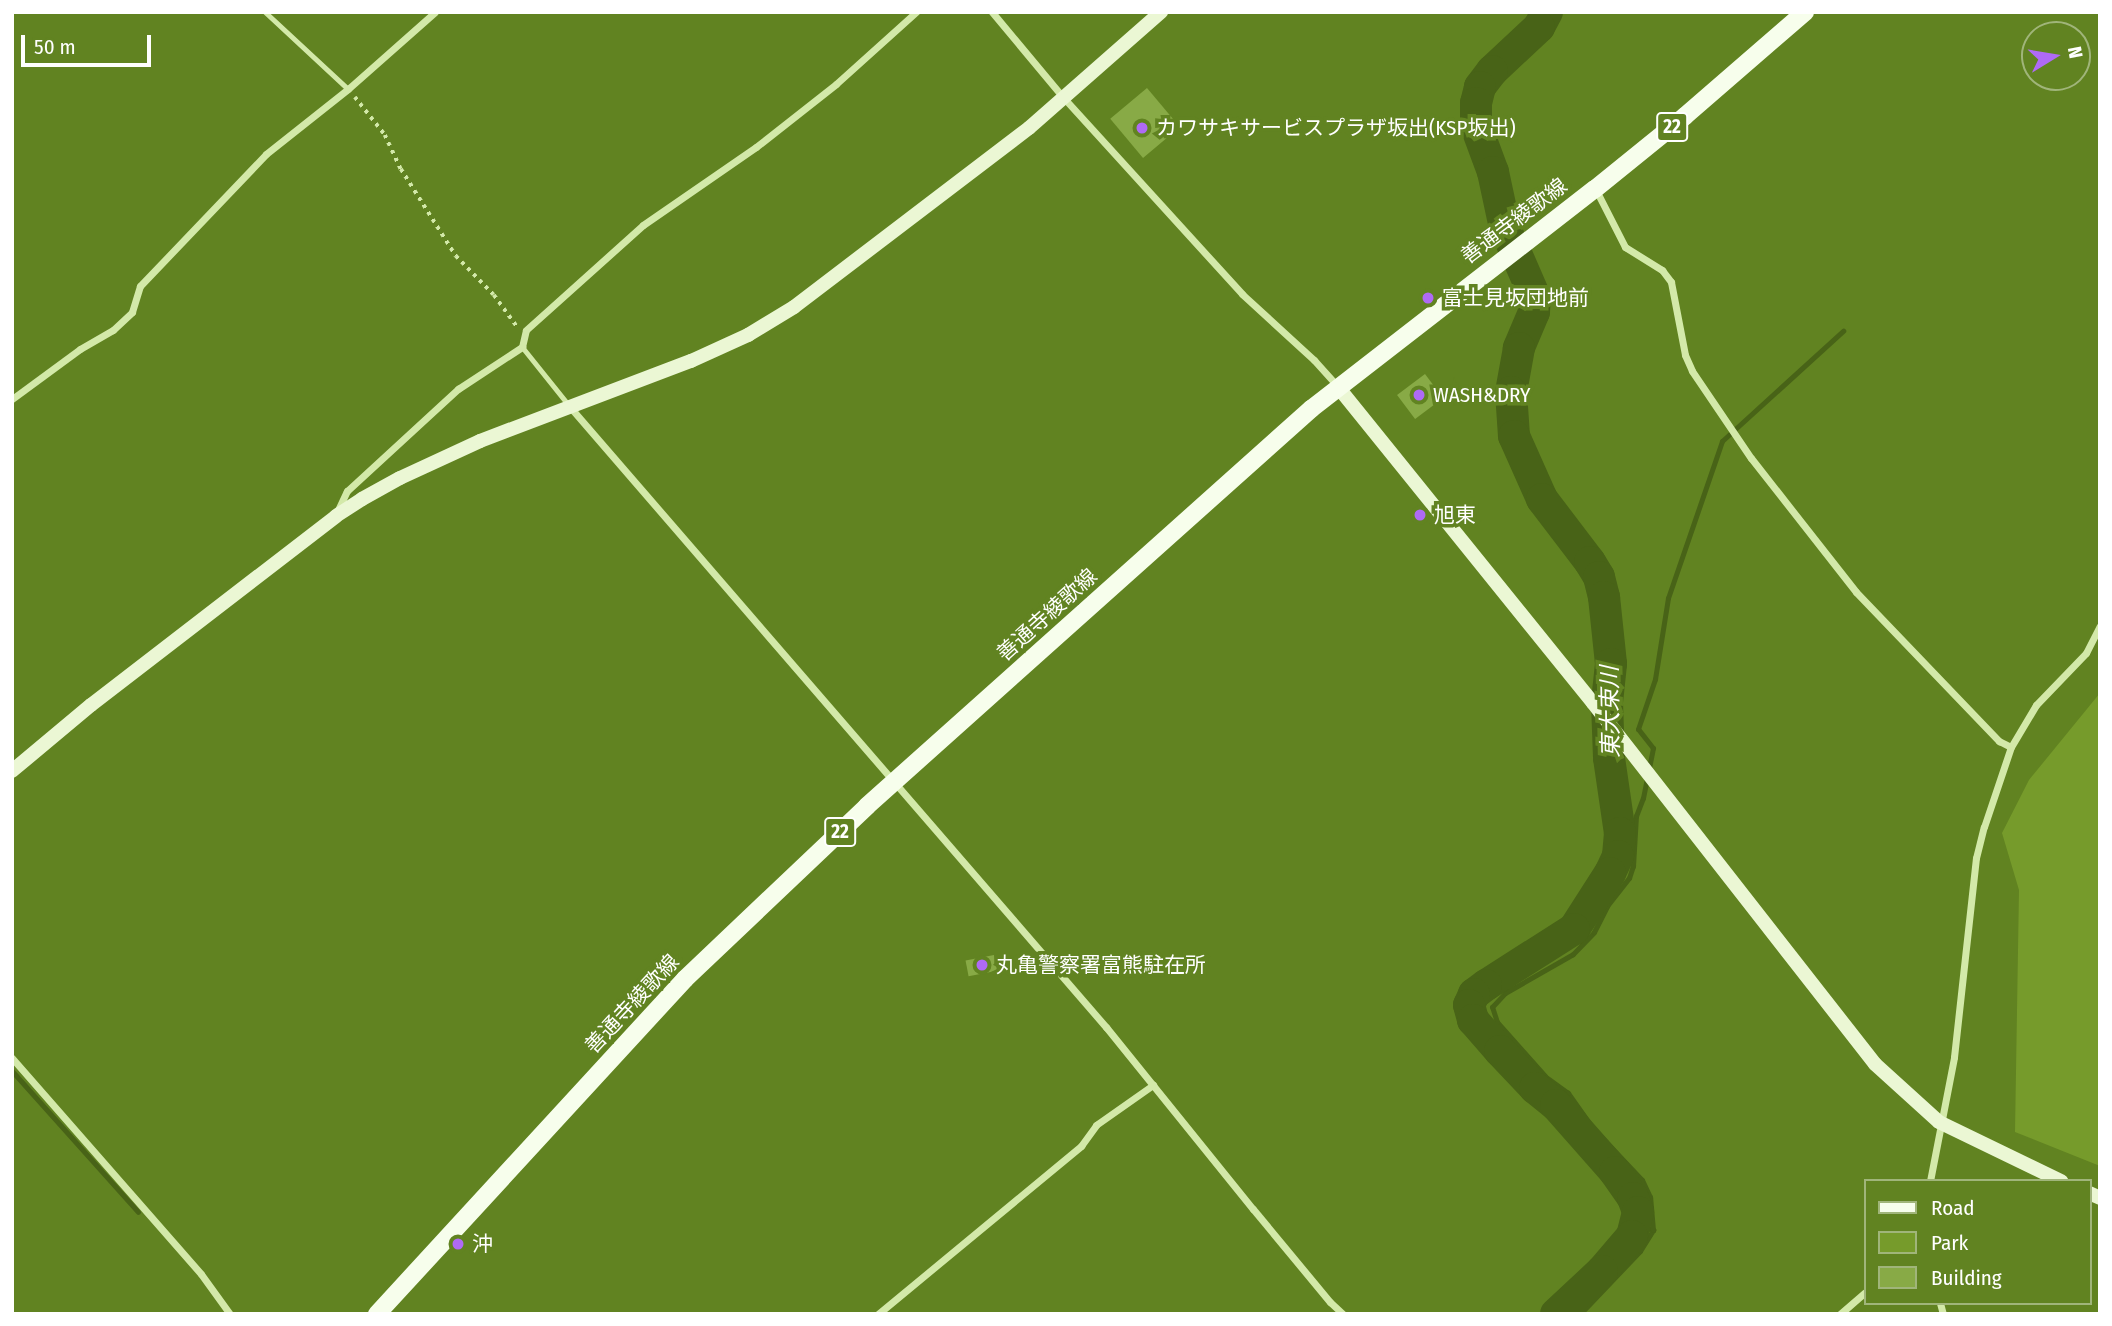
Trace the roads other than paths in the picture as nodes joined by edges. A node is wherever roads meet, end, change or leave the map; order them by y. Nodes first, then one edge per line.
1 (265, 12) edge
2 (435, 12) edge
3 (916, 12) edge
4 (992, 12) edge
5 (1161, 12) edge
6 (1805, 12) edge
7 (348, 89) junction
8 (1062, 96) junction
9 (1595, 189) junction
10 (522, 347) junction
11 (1338, 387) junction
12 (12, 399) edge
13 (570, 407) junction
14 (336, 516) junction
15 (2100, 626) edge
16 (2011, 747) junction
17 (12, 771) edge
18 (894, 783) junction
19 (12, 1058) edge
20 (1153, 1085) junction
21 (1939, 1122) junction
22 (1930, 1179) edge
23 (2057, 1179) edge
24 (1864, 1293) edge
25 (230, 1314) edge
26 (377, 1314) edge
27 (878, 1314) edge
28 (1343, 1314) edge
29 (1840, 1314) edge

1 - 7 lane
2 - 7 street
3 - 10 street
4 - 8 street
5 - 8 street
6 - 9 main road, 善通寺綾歌線 / 22
7 - 12 street
8 - 11 street
8 - 13 street
9 - 11 main road, 善通寺綾歌線 / 22
9 - 16 street
10 - 13 lane
10 - 14 street
11 - 18 main road, 善通寺綾歌線 / 22
11 - 21 street
13 - 14 street
13 - 18 street
14 - 17 street
15 - 16 street
16 - 21 street
18 - 20 street
18 - 26 main road, 善通寺綾歌線 / 22
19 - 25 street
20 - 27 street
20 - 28 street
21 - 22 street
21 - 23 street
24 - 29 street

